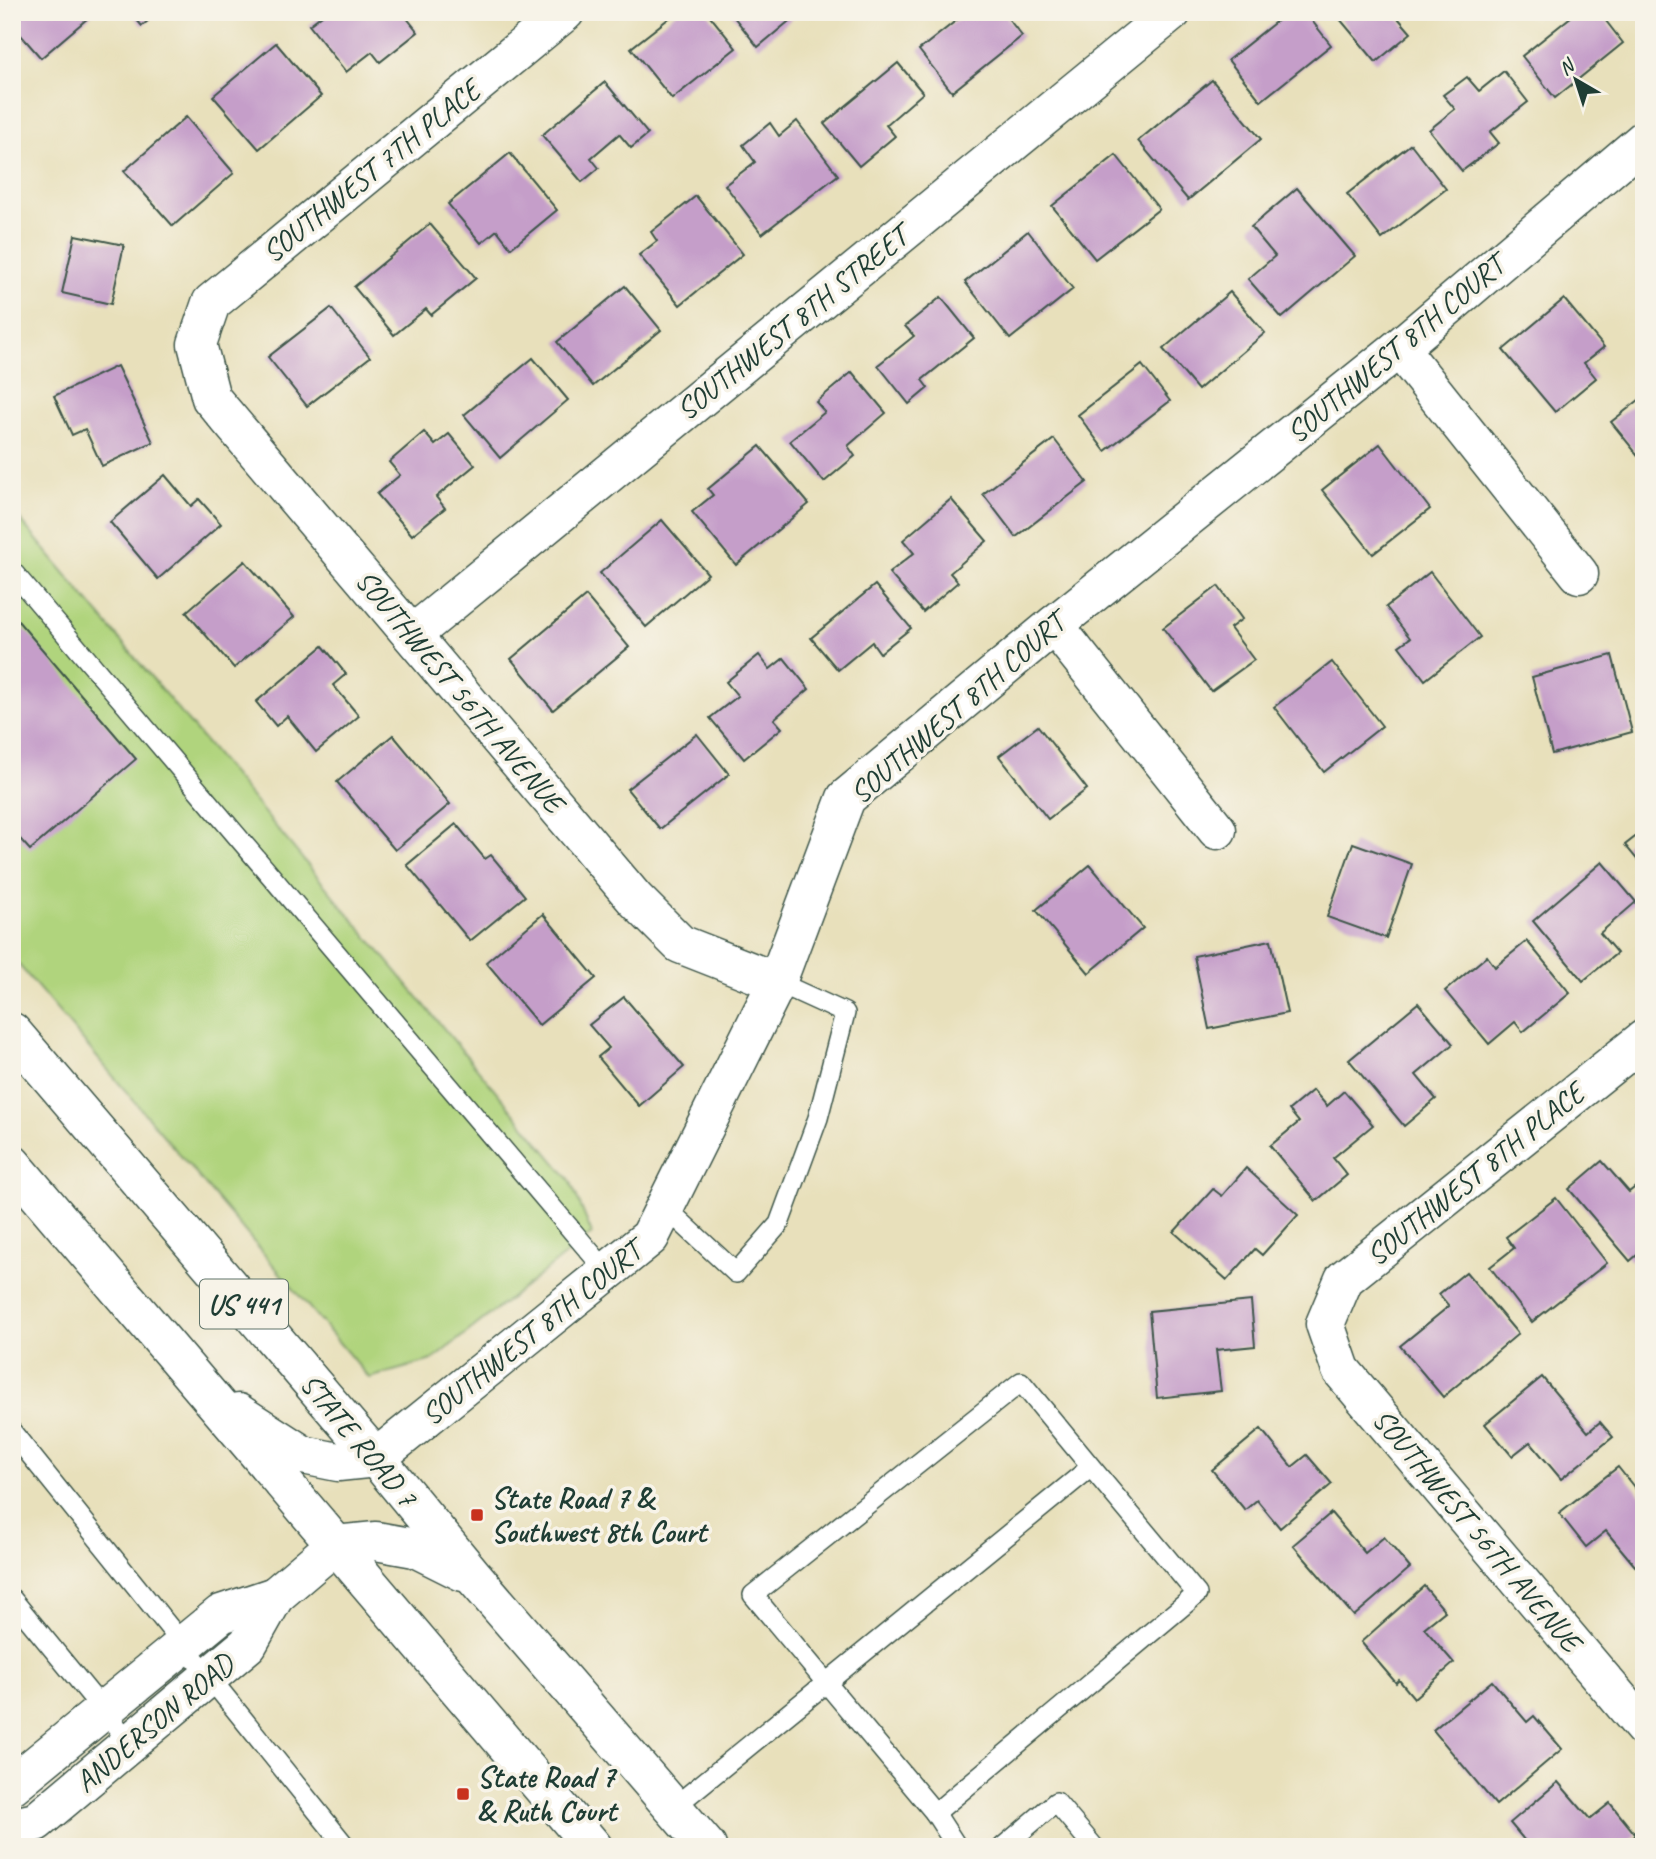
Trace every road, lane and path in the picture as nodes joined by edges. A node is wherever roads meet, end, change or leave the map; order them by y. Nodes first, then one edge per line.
1 (565, 12) edge
2 (1172, 12) edge
3 (1644, 140) edge
4 (197, 344) joint
5 (1399, 348) junction
6 (12, 571) edge
7 (1579, 574) dead end
8 (1054, 625) junction
9 (412, 634) junction
10 (1217, 830) dead end
11 (777, 982) junction
12 (12, 1032) edge
13 (1644, 1039) edge
14 (15, 1172) edge
15 (665, 1207) junction
16 (607, 1272) junction
17 (1325, 1324) joint
18 (201, 1389) junction
19 (12, 1432) edge
20 (376, 1458) junction
21 (1091, 1467) junction
22 (335, 1545) junction
23 (474, 1577) junction
24 (275, 1596) junction
25 (12, 1599) edge
26 (183, 1645) junction
27 (210, 1677) junction
28 (827, 1684) junction
29 (103, 1711) junction
30 (1644, 1728) edge
31 (130, 1743) junction
32 (12, 1785) edge
33 (674, 1807) junction
34 (934, 1813) junction
35 (12, 1827) edge
36 (346, 1847) edge
37 (593, 1847) edge
38 (707, 1847) edge
39 (957, 1847) edge
40 (1003, 1847) edge
41 (1094, 1847) edge

1 - 4 street, SOUTHWEST 7TH PLACE
2 - 9 street, SOUTHWEST 8TH STREET
3 - 5 street, SOUTHWEST 8TH COURT
4 - 9 street, SOUTHWEST 56TH AVENUE
5 - 7 street
5 - 8 street, SOUTHWEST 8TH COURT
6 - 16 lane
8 - 10 street
8 - 11 street, SOUTHWEST 8TH COURT
9 - 11 street, SOUTHWEST 56TH AVENUE
11 - 15 street, SOUTHWEST 8TH COURT
11 - 15 lane
12 - 20 street, STATE ROAD 7 / US 441
13 - 17 street, SOUTHWEST 8TH PLACE
14 - 18 street, US 441
15 - 16 street, SOUTHWEST 8TH COURT
16 - 20 street, SOUTHWEST 8TH COURT
17 - 30 street, SOUTHWEST 56TH AVENUE
18 - 20 street
18 - 22 street, US 441
19 - 26 lane
20 - 23 street, STATE ROAD 7 / US 441
21 - 28 lane
21 - 28 lane
21 - 34 lane
22 - 23 street
22 - 24 street, ANDERSON ROAD
22 - 37 street, US 441
23 - 33 street, STATE ROAD 7 / US 441
24 - 26 street, ANDERSON ROAD
24 - 27 street, ANDERSON ROAD
25 - 29 lane
26 - 27 lane
26 - 29 street, ANDERSON ROAD
27 - 31 street, ANDERSON ROAD
27 - 36 lane
28 - 33 lane
28 - 34 lane
29 - 31 lane
29 - 32 street, ANDERSON ROAD
31 - 35 street, ANDERSON ROAD
33 - 38 street, STATE ROAD 7 / US 441
34 - 39 lane
40 - 41 lane

